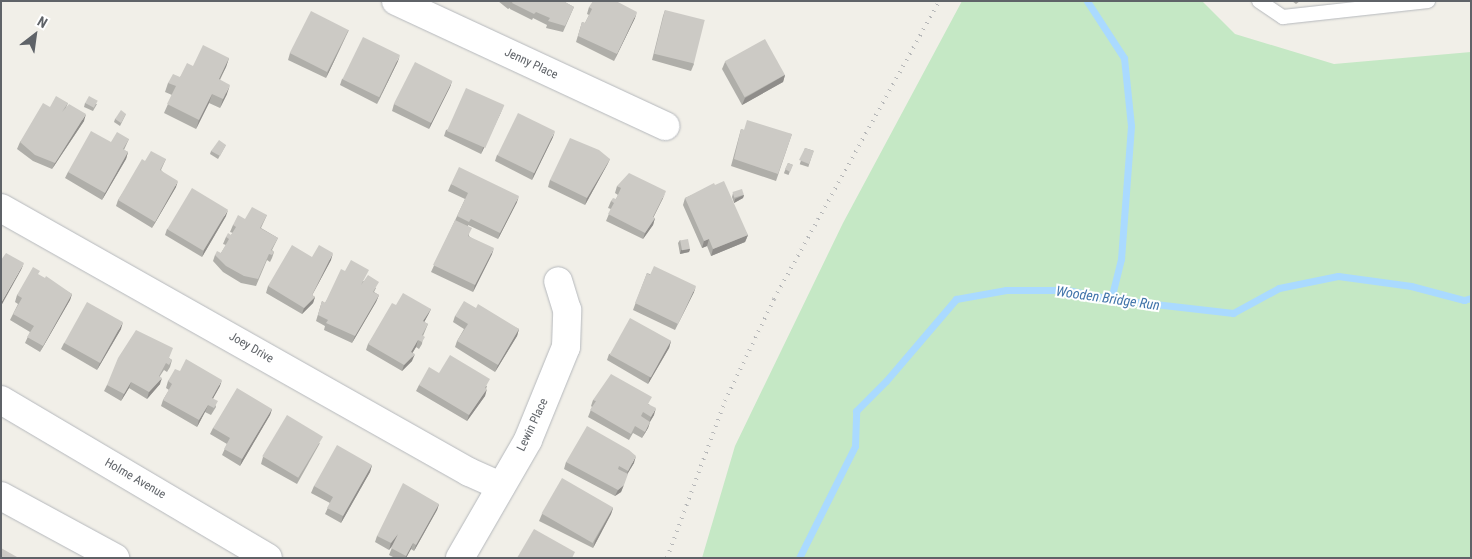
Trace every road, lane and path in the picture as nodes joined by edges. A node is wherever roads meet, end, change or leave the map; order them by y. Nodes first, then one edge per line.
1 (396, 1) edge
2 (1259, 1) edge
3 (1428, 1) edge
4 (665, 126) dead end
5 (1, 208) edge
6 (558, 281) dead end
7 (1, 400) edge
8 (501, 486) junction
9 (1, 496) edge
10 (115, 558) edge
11 (268, 558) edge
12 (460, 558) edge

1 - 4 street, Jenny Place
2 - 3 lane
5 - 8 street, Joey Drive
6 - 8 street, Lewin Place
7 - 11 street, Holme Avenue
8 - 12 street, Lewin Place
9 - 10 street

